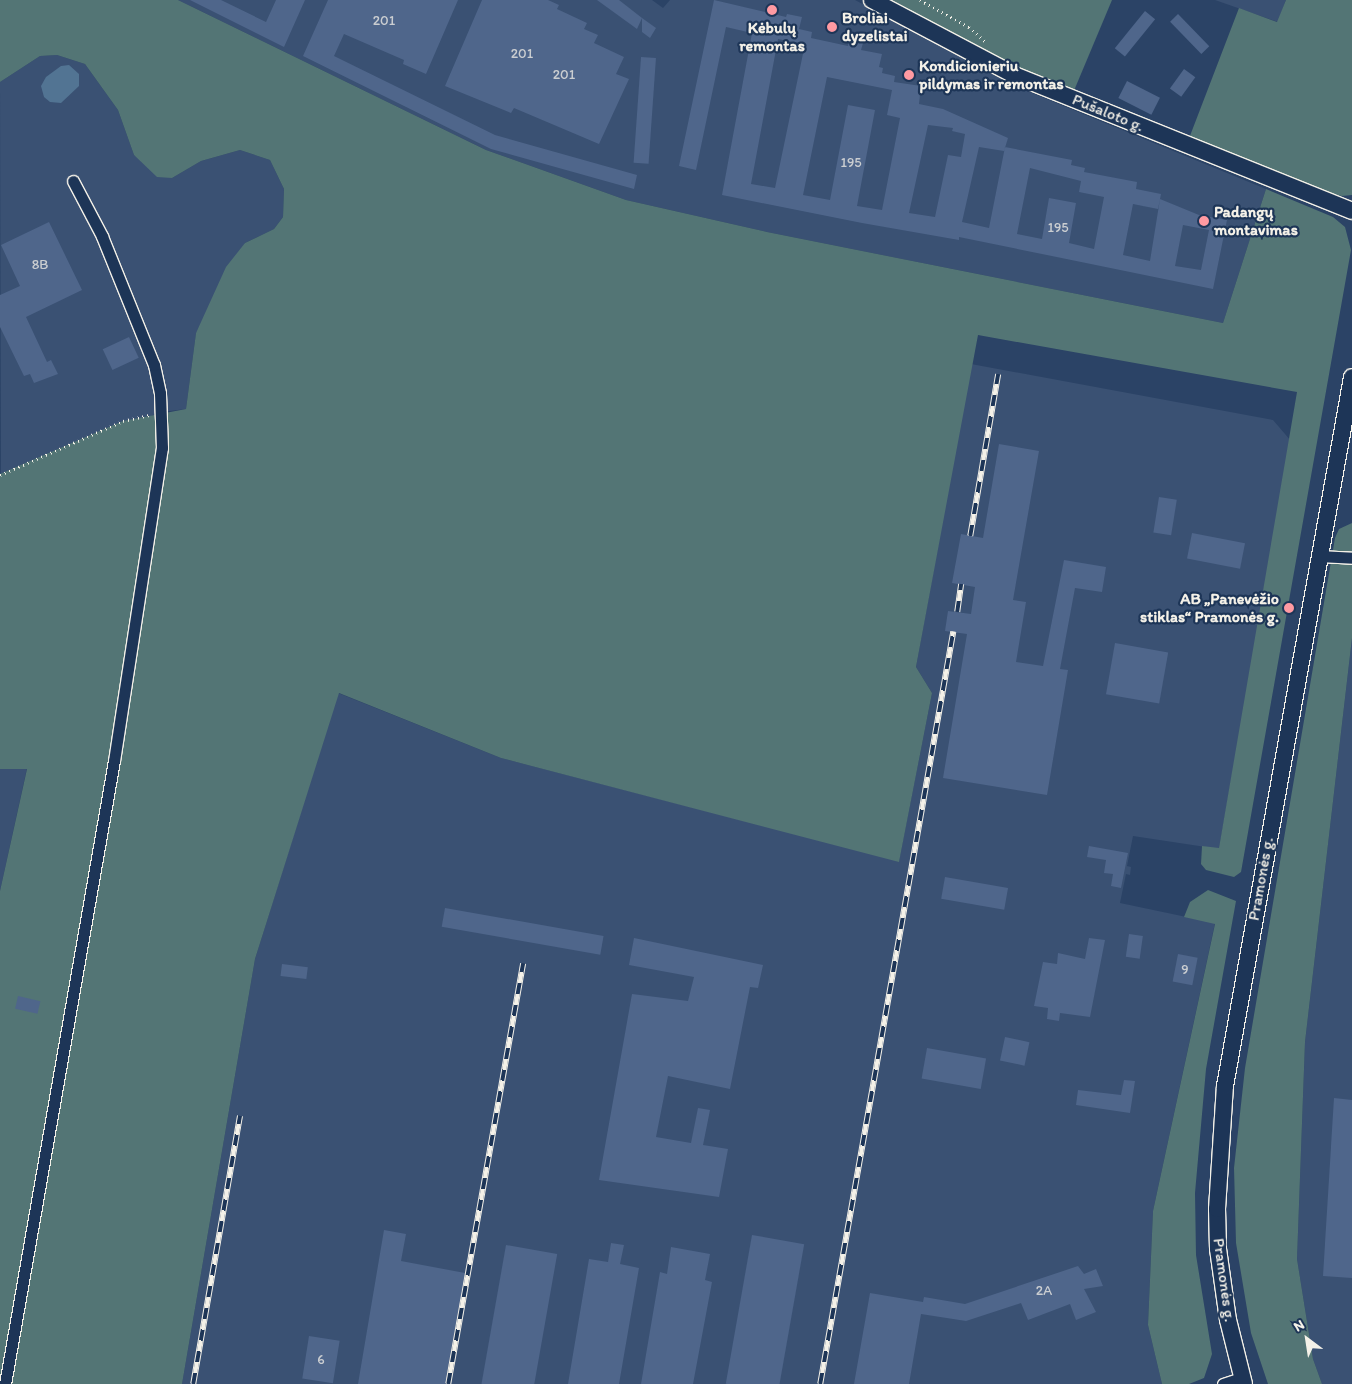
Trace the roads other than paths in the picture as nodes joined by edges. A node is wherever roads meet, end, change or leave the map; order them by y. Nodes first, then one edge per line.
1 (872, 0) edge
2 (73, 181) dead end
3 (1352, 211) edge
4 (1352, 377) edge
5 (1319, 556) junction
6 (1352, 558) edge
7 (1243, 1381) edge
8 (5, 1384) edge
9 (1223, 1384) edge

1 - 3 main road, Pušaloto g.
2 - 8 street
4 - 5 main road, Pramonės g.
5 - 6 street
5 - 7 main road, Pramonės g.
7 - 9 street

